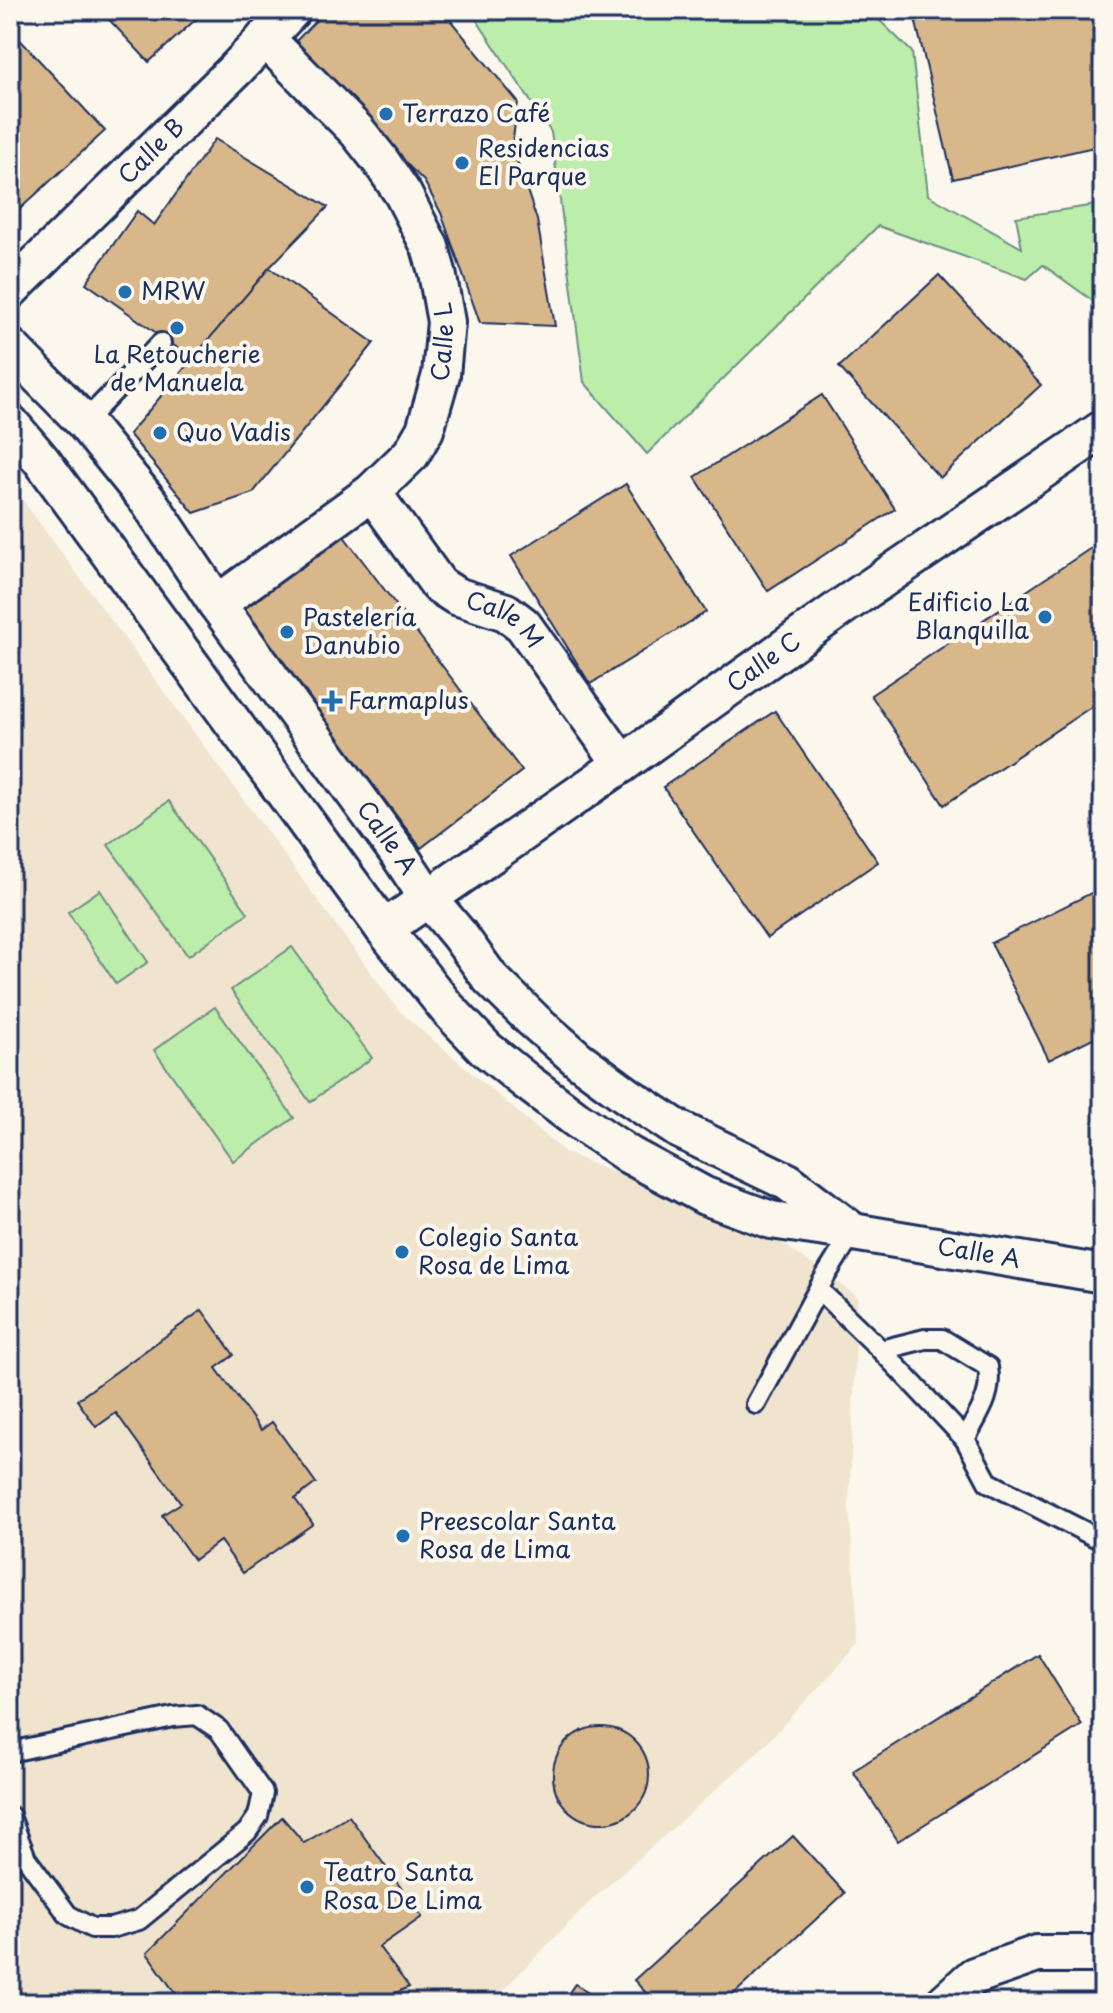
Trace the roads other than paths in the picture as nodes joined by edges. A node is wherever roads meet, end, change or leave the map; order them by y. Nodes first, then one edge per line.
1 (292, 10) edge
2 (265, 38) junction
3 (10, 290) edge
4 (161, 343) dead end
5 (10, 347) edge
6 (84, 422) junction
7 (10, 423) edge
8 (1103, 429) edge
9 (372, 492) junction
10 (217, 604) junction
11 (622, 764) junction
12 (428, 898) junction
13 (384, 929) junction
14 (853, 1232) junction
15 (1103, 1274) edge
16 (819, 1290) junction
17 (881, 1350) junction
18 (756, 1404) dead end
19 (965, 1439) junction
20 (1103, 1541) edge
21 (10, 1752) edge
22 (10, 1816) edge
23 (1103, 1954) edge
24 (944, 2003) edge

1 - 2 street, Calle B
2 - 3 street, Calle B
2 - 9 street, Calle L
4 - 6 lane
5 - 6 street, Calle A
6 - 10 street, Calle A
7 - 13 street, Calle A
8 - 11 street, Calle C
9 - 10 street, Calle L
9 - 11 street, Calle M
10 - 12 street, Calle A
11 - 12 street, Calle C
12 - 13 street, Calle C
12 - 14 street, Calle A
13 - 14 street, Calle A
14 - 15 street, Calle A
14 - 16 lane
16 - 17 lane
16 - 18 lane
17 - 19 lane
17 - 19 lane
19 - 20 lane
21 - 22 lane
23 - 24 street

